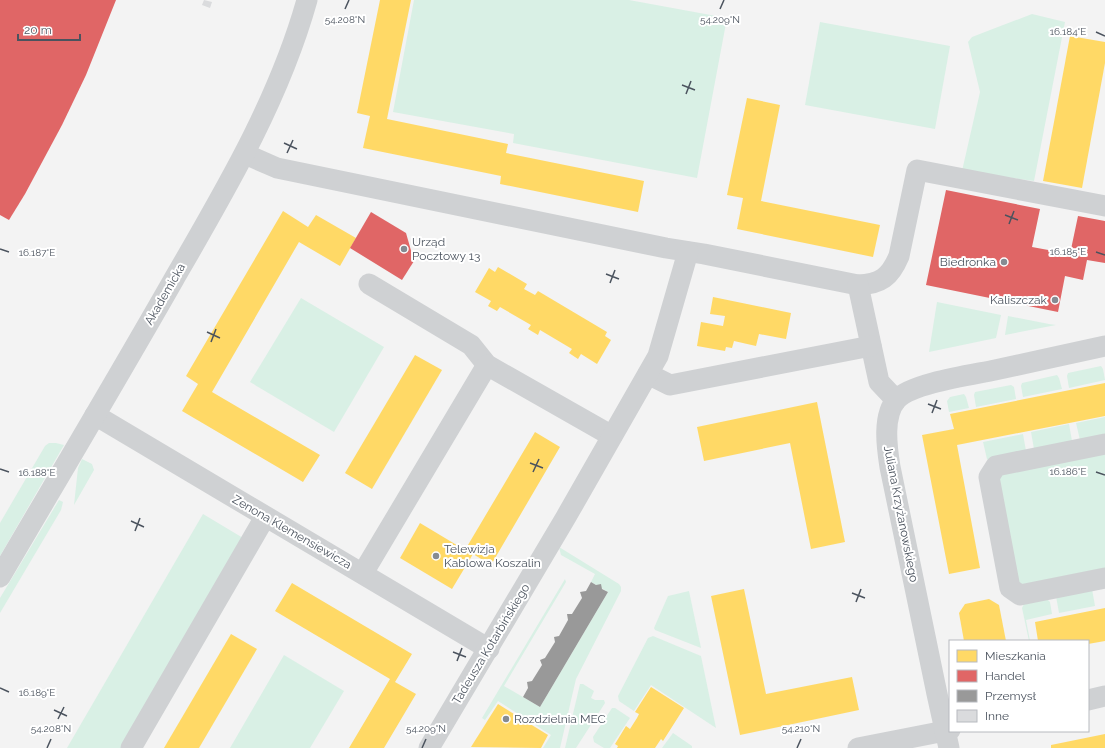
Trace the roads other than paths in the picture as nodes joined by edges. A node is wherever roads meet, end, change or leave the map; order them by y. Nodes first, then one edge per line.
1 (307, 0) edge
2 (245, 154) junction
3 (1105, 206) edge
4 (688, 252) junction
5 (369, 284) dead end
6 (858, 285) junction
7 (871, 346) junction
8 (1105, 346) edge
9 (487, 365) junction
10 (648, 374) junction
11 (896, 400) junction
12 (95, 415) junction
13 (612, 436) junction
14 (1105, 444) edge
15 (265, 517) junction
16 (363, 573) junction
17 (0, 577) edge
18 (1105, 578) edge
19 (489, 649) junction
20 (1105, 696) edge
21 (1089, 700) edge
22 (948, 736) edge
23 (131, 748) edge
24 (429, 748) edge
25 (858, 748) edge

1 - 2 street, Akademicka
2 - 4 street
2 - 12 street, Akademicka
3 - 6 street
4 - 6 street
4 - 10 street, Tadeusza Kotarbińskiego
5 - 9 street
6 - 7 street
7 - 10 street
7 - 11 street
8 - 11 street
9 - 13 street
9 - 16 street
10 - 13 street, Tadeusza Kotarbińskiego
11 - 22 street, Juliana Krzyżanowskiego
12 - 15 street, Zenona Klemensiewicza
12 - 17 street, Akademicka
13 - 19 street, Tadeusza Kotarbińskiego
14 - 18 street
15 - 16 street, Zenona Klemensiewicza
15 - 23 street
16 - 19 street, Zenona Klemensiewicza
19 - 24 street, Tadeusza Kotarbińskiego
20 - 21 street
22 - 25 street

